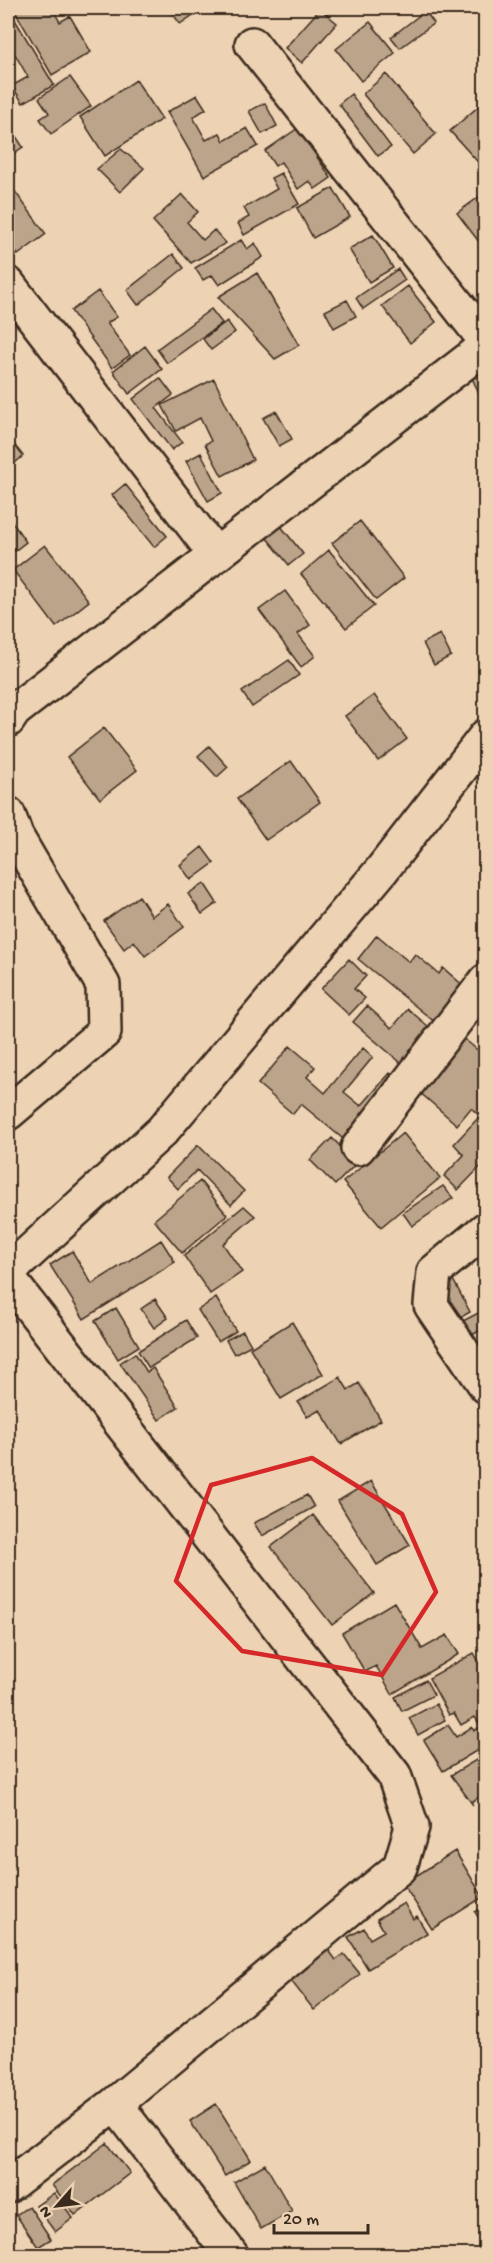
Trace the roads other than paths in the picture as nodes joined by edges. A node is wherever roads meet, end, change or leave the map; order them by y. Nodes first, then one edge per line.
1 (252, 44) dead end
2 (8, 284) edge
3 (486, 341) edge
4 (486, 346) edge
5 (216, 555) junction
6 (8, 720) edge
7 (486, 736) edge
8 (8, 814) edge
9 (486, 981) edge
10 (8, 1113) edge
11 (358, 1148) dead end
12 (486, 1229) edge
13 (8, 1272) edge
14 (8, 1278) edge
15 (486, 1386) edge
16 (115, 2103) junction
17 (8, 2186) edge
18 (232, 2256) edge

1 - 3 street
2 - 5 street
4 - 5 street
5 - 6 street
7 - 13 street
8 - 10 street
9 - 11 street
12 - 15 street
14 - 16 street
16 - 17 street
16 - 18 street

